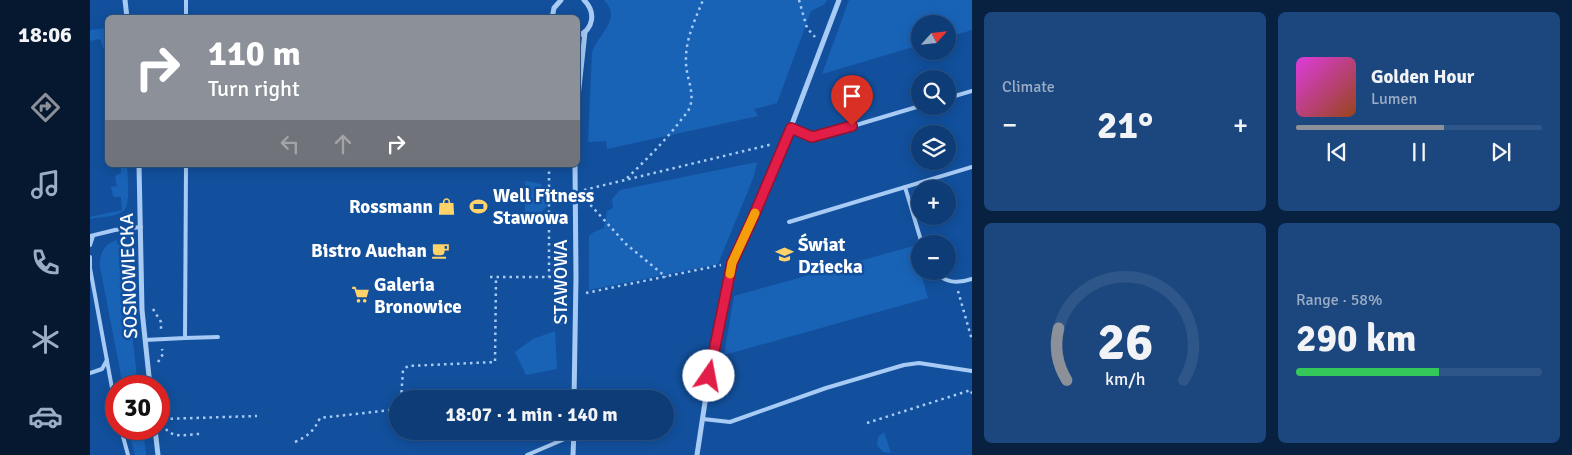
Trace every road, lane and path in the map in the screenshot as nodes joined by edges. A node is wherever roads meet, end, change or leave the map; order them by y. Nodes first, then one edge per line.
1 (125, 0) edge
2 (186, 0) edge
3 (561, 0) edge
4 (584, 0) edge
5 (703, 0) edge
6 (799, 0) edge
7 (839, 0) edge
8 (127, 15) edge
9 (186, 15) edge
10 (553, 15) edge
11 (585, 32) junction
12 (580, 35) edge
13 (822, 45) junction
14 (580, 79) edge
15 (972, 91) edge
16 (956, 96) edge
17 (911, 109) edge
18 (791, 128) junction
19 (786, 140) junction
20 (139, 167) edge
21 (186, 167) edge
22 (549, 167) edge
23 (575, 167) edge
24 (972, 168) edge
25 (626, 180) junction
26 (905, 187) junction
27 (575, 192) junction
28 (585, 200) dead end
29 (789, 222) dead end
30 (142, 227) junction
31 (919, 235) edge
32 (91, 236) edge
33 (90, 245) edge
34 (90, 257) edge
35 (732, 263) junction
36 (549, 277) junction
37 (554, 277) junction
38 (565, 277) dead end
39 (666, 277) junction
40 (490, 278) dead end
41 (496, 278) junction
42 (972, 279) edge
43 (949, 280) edge
44 (956, 282) junction
45 (586, 293) dead end
46 (152, 308) dead end
47 (566, 323) dead end
48 (218, 336) dead end
49 (185, 338) junction
50 (162, 339) junction
51 (145, 340) junction
52 (972, 340) edge
53 (107, 358) junction
54 (158, 371) dead end
55 (972, 371) edge
56 (90, 373) edge
57 (110, 375) edge
58 (149, 375) edge
59 (402, 390) edge
60 (574, 390) edge
61 (972, 394) edge
62 (389, 410) edge
63 (257, 416) dead end
64 (170, 419) edge
65 (703, 419) junction
66 (867, 423) dead end
67 (170, 433) edge
68 (200, 434) dead end
69 (124, 440) edge
70 (156, 440) edge
71 (559, 440) edge
72 (574, 440) edge
73 (294, 442) dead end
74 (128, 455) edge
75 (158, 455) edge
76 (527, 455) edge
77 (573, 455) edge
78 (697, 455) edge

1 - 8 street
2 - 9 lane
3 - 10 street
4 - 11 street
5 - 25 path
6 - 13 path
7 - 13 street
11 - 12 street
11 - 14 street
13 - 18 street
15 - 16 lane
17 - 18 lane
18 - 19 street
19 - 25 path
19 - 35 street
20 - 30 street, SOSNOWIECKA
21 - 49 lane
22 - 36 path
23 - 27 street, STAWOWA
24 - 26 lane
25 - 27 path
26 - 29 lane
26 - 31 lane
27 - 60 street, STAWOWA
28 - 39 path
30 - 32 lane
30 - 51 street, SOSNOWIECKA
32 - 33 lane
34 - 53 lane
35 - 39 path
35 - 65 street
36 - 37 path
36 - 41 path
37 - 38 path
37 - 47 path
39 - 45 path
40 - 41 path
41 - 59 path
42 - 44 lane
43 - 44 lane
44 - 52 path
46 - 50 path
48 - 49 lane
49 - 50 lane
50 - 51 lane
50 - 54 path
51 - 58 street, SOSNOWIECKA
53 - 56 lane
53 - 57 lane
55 - 65 lane
61 - 66 path
62 - 73 path
63 - 64 path
65 - 78 street
67 - 68 path
69 - 74 lane
70 - 75 street
71 - 76 lane
72 - 77 street

